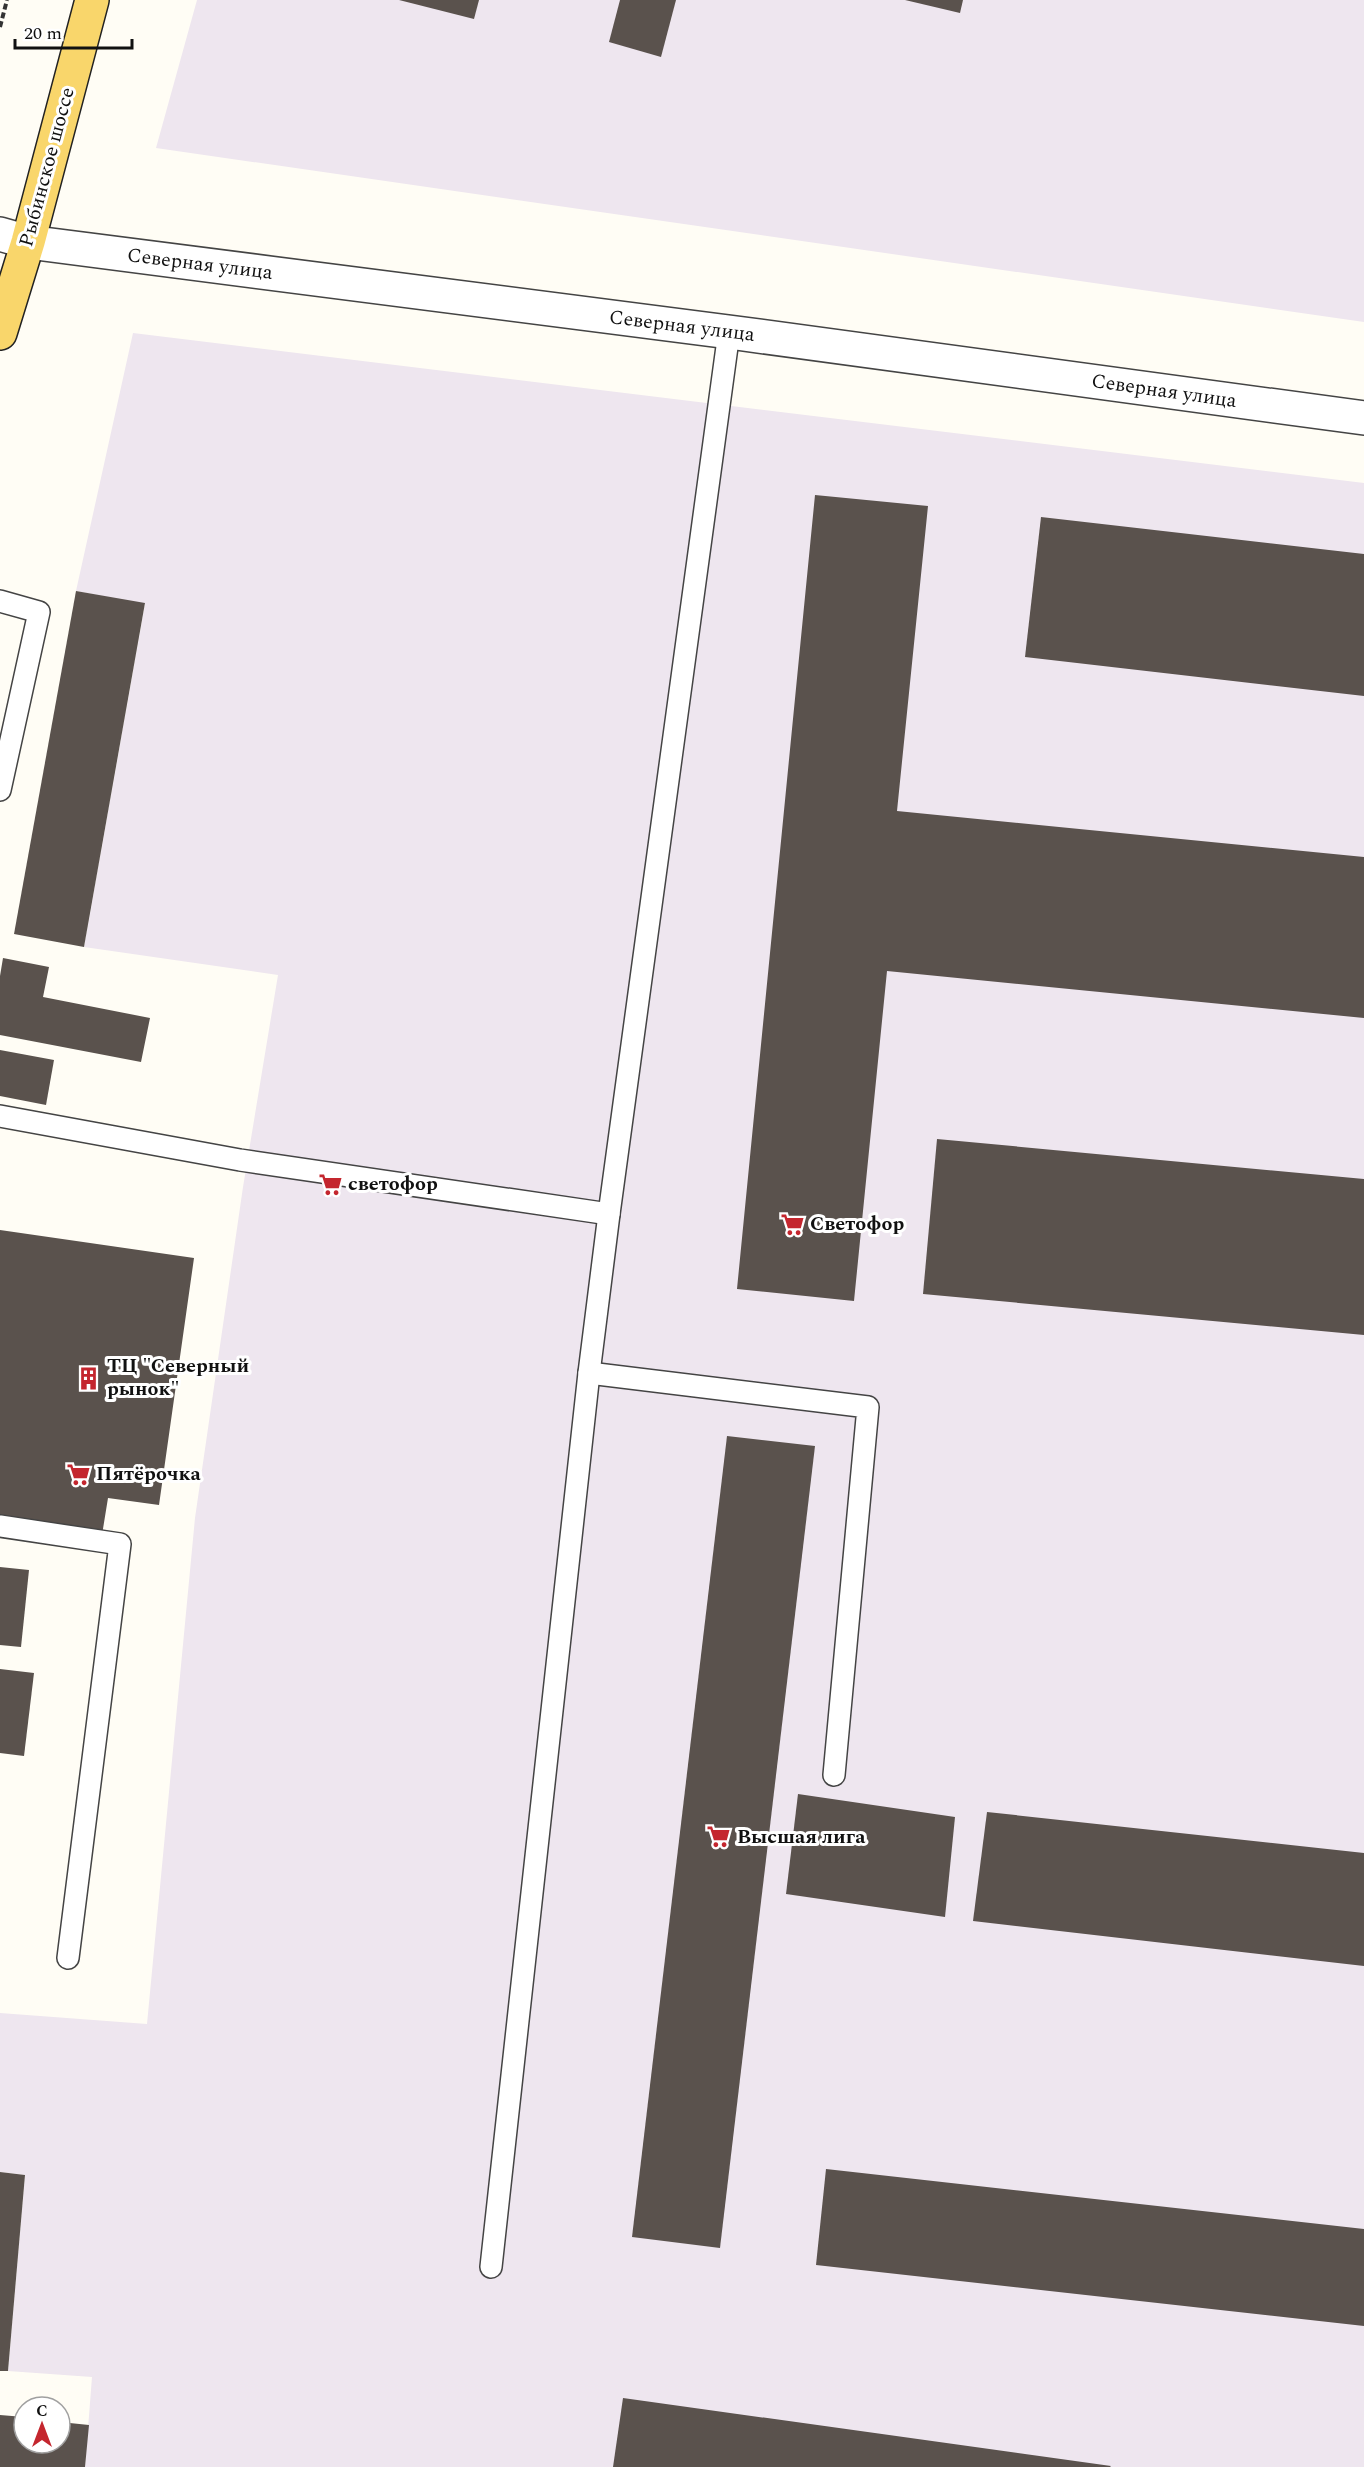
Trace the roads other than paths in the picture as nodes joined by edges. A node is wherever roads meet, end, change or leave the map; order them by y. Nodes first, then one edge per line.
1 (92, 0) edge
2 (14, 238) edge
3 (729, 332) junction
4 (0, 333) edge
5 (1364, 418) edge
6 (0, 601) edge
7 (0, 790) edge
8 (0, 1116) edge
9 (609, 1214) junction
10 (589, 1373) junction
11 (0, 1526) edge
12 (834, 1775) dead end
13 (68, 1958) dead end
14 (491, 2267) dead end

1 - 2 main road, Рыбинское шоссе
2 - 3 street, Северная улица
2 - 4 main road, Рыбинское шоссе
3 - 5 street, Северная улица
3 - 9 lane
6 - 7 lane
8 - 9 lane
9 - 10 lane
10 - 12 lane
10 - 14 lane
11 - 13 lane

